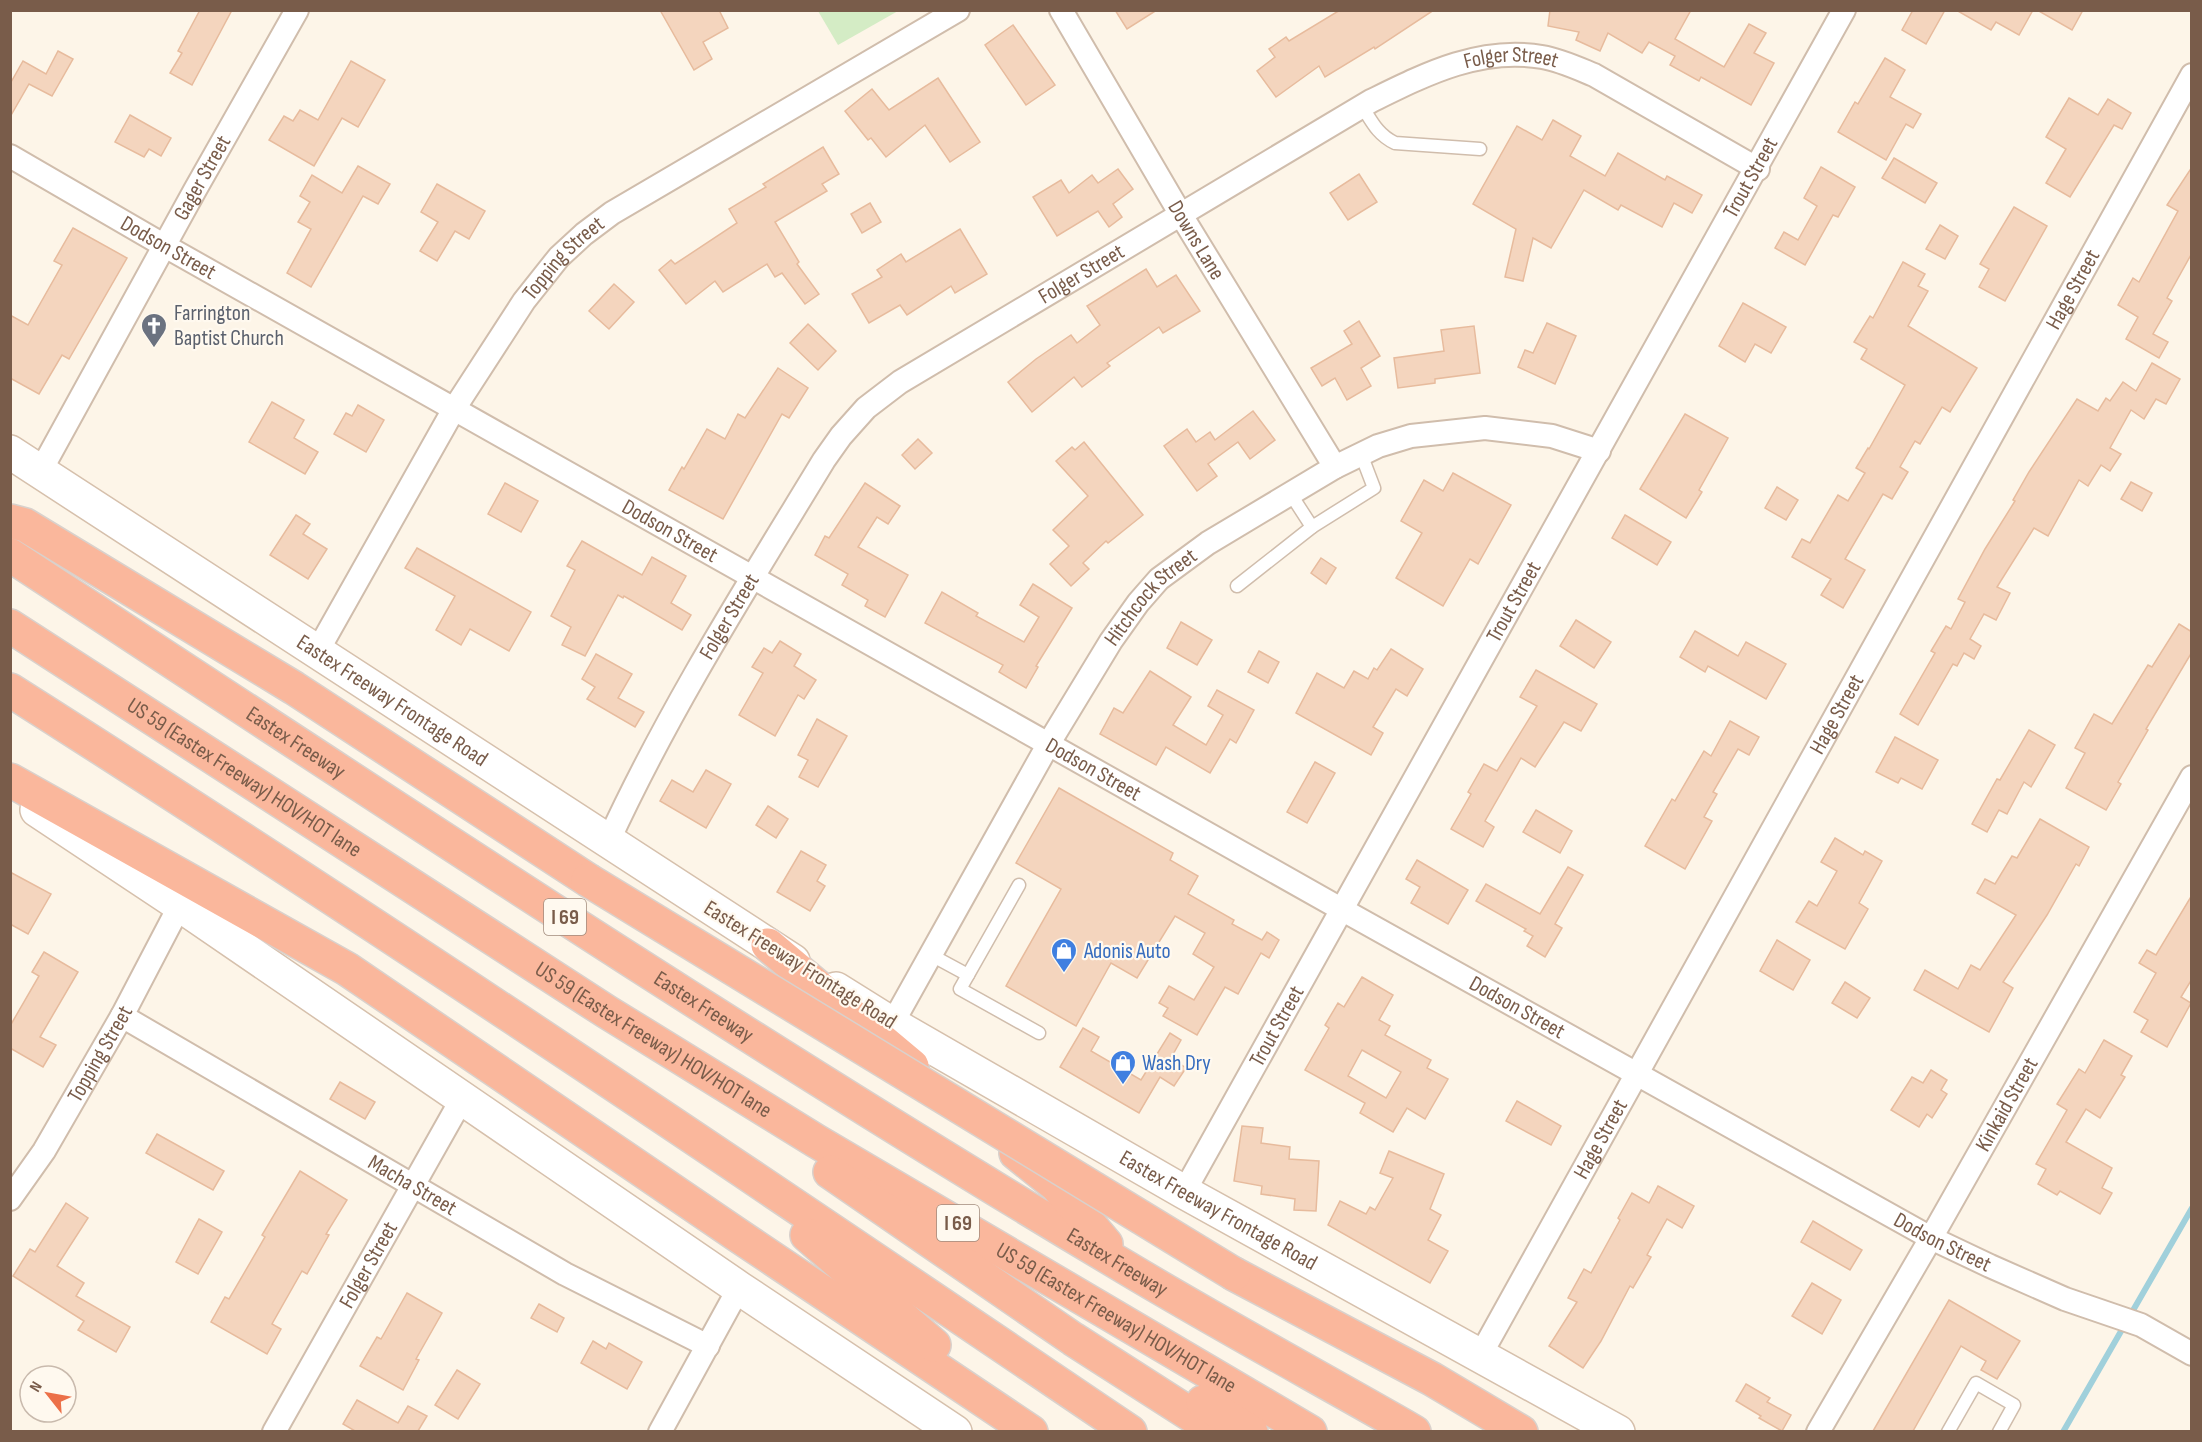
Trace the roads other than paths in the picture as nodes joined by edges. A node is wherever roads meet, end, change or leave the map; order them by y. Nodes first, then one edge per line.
1 (297, 10) edge
2 (958, 10) edge
3 (1061, 10) edge
4 (1844, 10) edge
5 (2192, 75) edge
6 (1362, 106) junction
7 (1480, 149) dead end
8 (10, 156) edge
9 (1758, 169) junction
10 (1181, 215) junction
11 (165, 246) junction
12 (454, 409) junction
13 (1599, 451) junction
14 (10, 452) edge
15 (1360, 454) junction
16 (1335, 466) junction
17 (40, 472) junction
18 (1290, 493) junction
19 (10, 521) edge
20 (1312, 527) junction
21 (10, 555) edge
22 (753, 577) junction
23 (1237, 586) dead end
24 (10, 626) edge
25 (317, 652) junction
26 (10, 690) edge
27 (1049, 743) junction
28 (2192, 777) edge
29 (10, 780) edge
30 (10, 793) edge
31 (608, 842) junction
32 (1019, 885) dead end
33 (180, 904) junction
34 (1341, 909) junction
35 (768, 945) junction
36 (931, 955) junction
37 (968, 975) junction
38 (607, 1012) junction
39 (122, 1016) junction
40 (892, 1024) junction
41 (1039, 1033) dead end
42 (1636, 1075) junction
43 (463, 1097) junction
44 (816, 1141) junction
45 (700, 1142) junction
46 (412, 1185) junction
47 (856, 1190) junction
48 (1184, 1192) junction
49 (10, 1199) edge
50 (1931, 1238) junction
51 (1127, 1268) junction
52 (739, 1288) junction
53 (708, 1346) junction
54 (1481, 1354) junction
55 (2192, 1354) edge
56 (274, 1431) edge
57 (660, 1431) edge
58 (955, 1431) edge
59 (1032, 1431) edge
60 (1130, 1431) edge
61 (1218, 1431) edge
62 (1251, 1431) edge
63 (1275, 1431) edge
64 (1310, 1431) edge
65 (1414, 1431) edge
66 (1521, 1431) edge
67 (1618, 1431) edge
68 (1818, 1431) edge
69 (1948, 1431) edge
70 (1999, 1431) edge

1 - 11 street, Gager Street
2 - 12 street, Topping Street
3 - 10 street, Downs Lane
4 - 9 street, Trout Street
5 - 42 street, Hage Street
6 - 7 lane
6 - 9 street, Folger Street
6 - 10 street, Folger Street
8 - 11 street, Dodson Street
9 - 13 street, Trout Street
10 - 16 street, Downs Lane
10 - 22 street, Folger Street
11 - 12 street, Dodson Street
11 - 17 street, Gager Street
12 - 22 street, Dodson Street
12 - 25 street, Topping Street
13 - 15 street, Hitchcock Street
13 - 34 street, Trout Street
14 - 17 main road, Eastex Freeway Frontage Road
15 - 16 street, Hitchcock Street
15 - 20 lane
16 - 18 street, Hitchcock Street
17 - 25 main road, Eastex Freeway Frontage Road
18 - 20 lane
18 - 27 street, Hitchcock Street
19 - 66 highway, bridge
20 - 23 lane
21 - 51 highway, Eastex Freeway / I 69
22 - 27 street, Dodson Street
22 - 31 street, Folger Street
24 - 38 highway, US 59 (Eastex Freeway) HOV/HOT lane
25 - 31 main road, Eastex Freeway Frontage Road
26 - 45 highway
27 - 34 street, Dodson Street
27 - 36 street, Hitchcock Street
28 - 50 street, Kinkaid Street
29 - 59 highway
30 - 33 main road
31 - 35 main road, Eastex Freeway Frontage Road
32 - 37 lane
33 - 39 street, Topping Street
33 - 43 main road
34 - 42 street, Dodson Street
34 - 48 street, Trout Street
35 - 40 main road, Eastex Freeway Frontage Road
35 - 51 highway
36 - 37 lane
36 - 40 street, Hitchcock Street
37 - 41 lane
38 - 44 highway, US 59 (Eastex Freeway) HOV/HOT lane / I 69
38 - 47 highway
39 - 46 street, Macha Street
39 - 49 street, Topping Street
40 - 48 main road, Eastex Freeway Frontage Road
42 - 50 street, Dodson Street
42 - 54 street, Hage Street
43 - 46 street, Folger Street
43 - 52 main road
44 - 63 highway
44 - 64 highway, US 59 (Eastex Freeway) HOV/HOT lane / I 69
45 - 59 highway
45 - 60 highway
46 - 53 street, Macha Street
46 - 56 street, Folger Street
47 - 61 highway
47 - 62 highway
48 - 54 main road, Eastex Freeway Frontage Road
50 - 55 street, Dodson Street
50 - 68 street, Kinkaid Street
51 - 65 highway, Eastex Freeway / I 69
52 - 53 street
52 - 58 main road
53 - 57 street
54 - 67 main road, Eastex Freeway Frontage Road
69 - 70 lane

